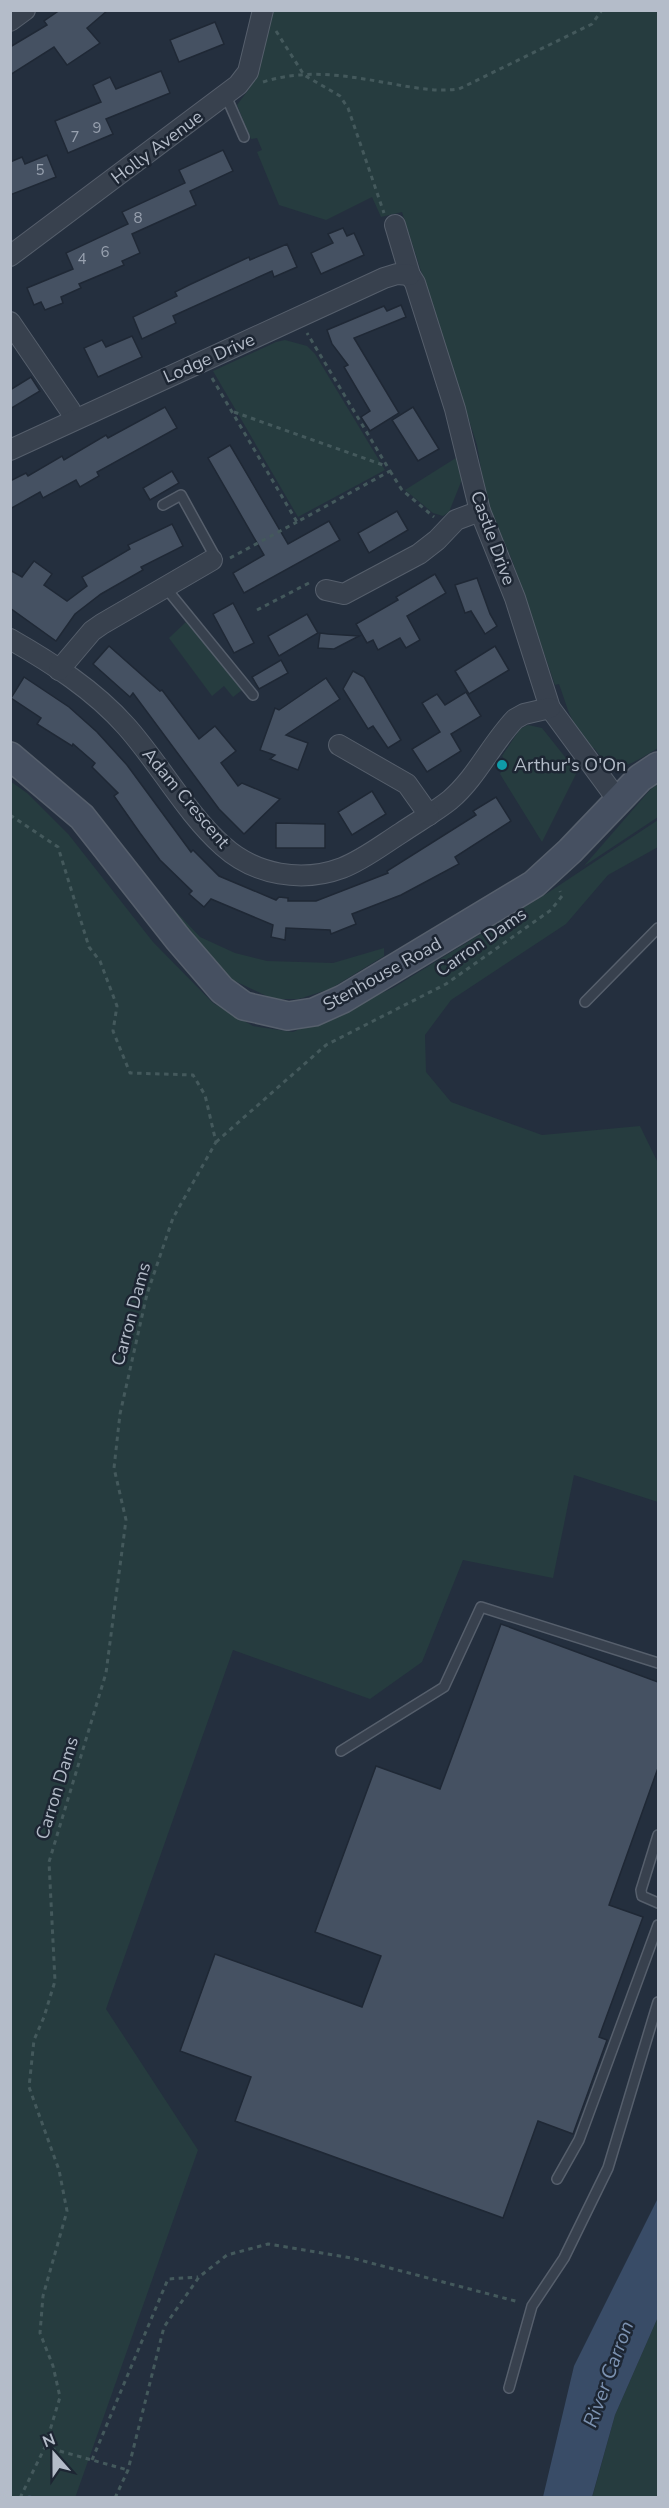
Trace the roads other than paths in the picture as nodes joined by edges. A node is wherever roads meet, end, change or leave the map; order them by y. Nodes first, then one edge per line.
1 (25, 10) edge
2 (263, 10) edge
3 (10, 21) edge
4 (232, 90) junction
5 (244, 137) dead end
6 (395, 225) road end
7 (10, 256) edge
8 (410, 275) junction
9 (10, 322) edge
10 (73, 420) junction
11 (10, 450) edge
12 (163, 505) dead end
13 (480, 511) junction
14 (212, 560) joint
15 (165, 587) junction
16 (326, 590) road end
17 (10, 639) edge
18 (59, 669) junction
19 (253, 695) dead end
20 (550, 708) junction
21 (339, 745) dead end
22 (10, 756) edge
23 (658, 766) edge
24 (617, 800) junction
25 (429, 815) junction
26 (658, 928) edge
27 (585, 1002) dead end
28 (658, 1663) edge
29 (341, 1751) dead end
30 (658, 1835) edge
31 (658, 1903) edge
32 (658, 1925) edge
33 (658, 2002) edge
34 (557, 2179) dead end
35 (509, 2388) dead end

1 - 3 street
2 - 4 street, Holly Avenue
4 - 5 lane
4 - 7 street, Holly Avenue
6 - 8 street, Castle Drive
8 - 10 street, Lodge Drive
8 - 13 street, Castle Drive
9 - 10 street
10 - 11 street, Lodge Drive
12 - 14 lane
13 - 16 street
13 - 20 street, Castle Drive
14 - 15 street
15 - 18 street
15 - 19 lane
17 - 18 street, Adam Crescent
18 - 25 street, Adam Crescent
20 - 24 street, Castle Drive
20 - 25 street, Adam Crescent
21 - 25 street
22 - 24 street, Stenhouse Road
23 - 24 street, Stenhouse Road
26 - 27 lane
28 - 29 lane
30 - 31 lane
32 - 34 lane
33 - 35 lane

